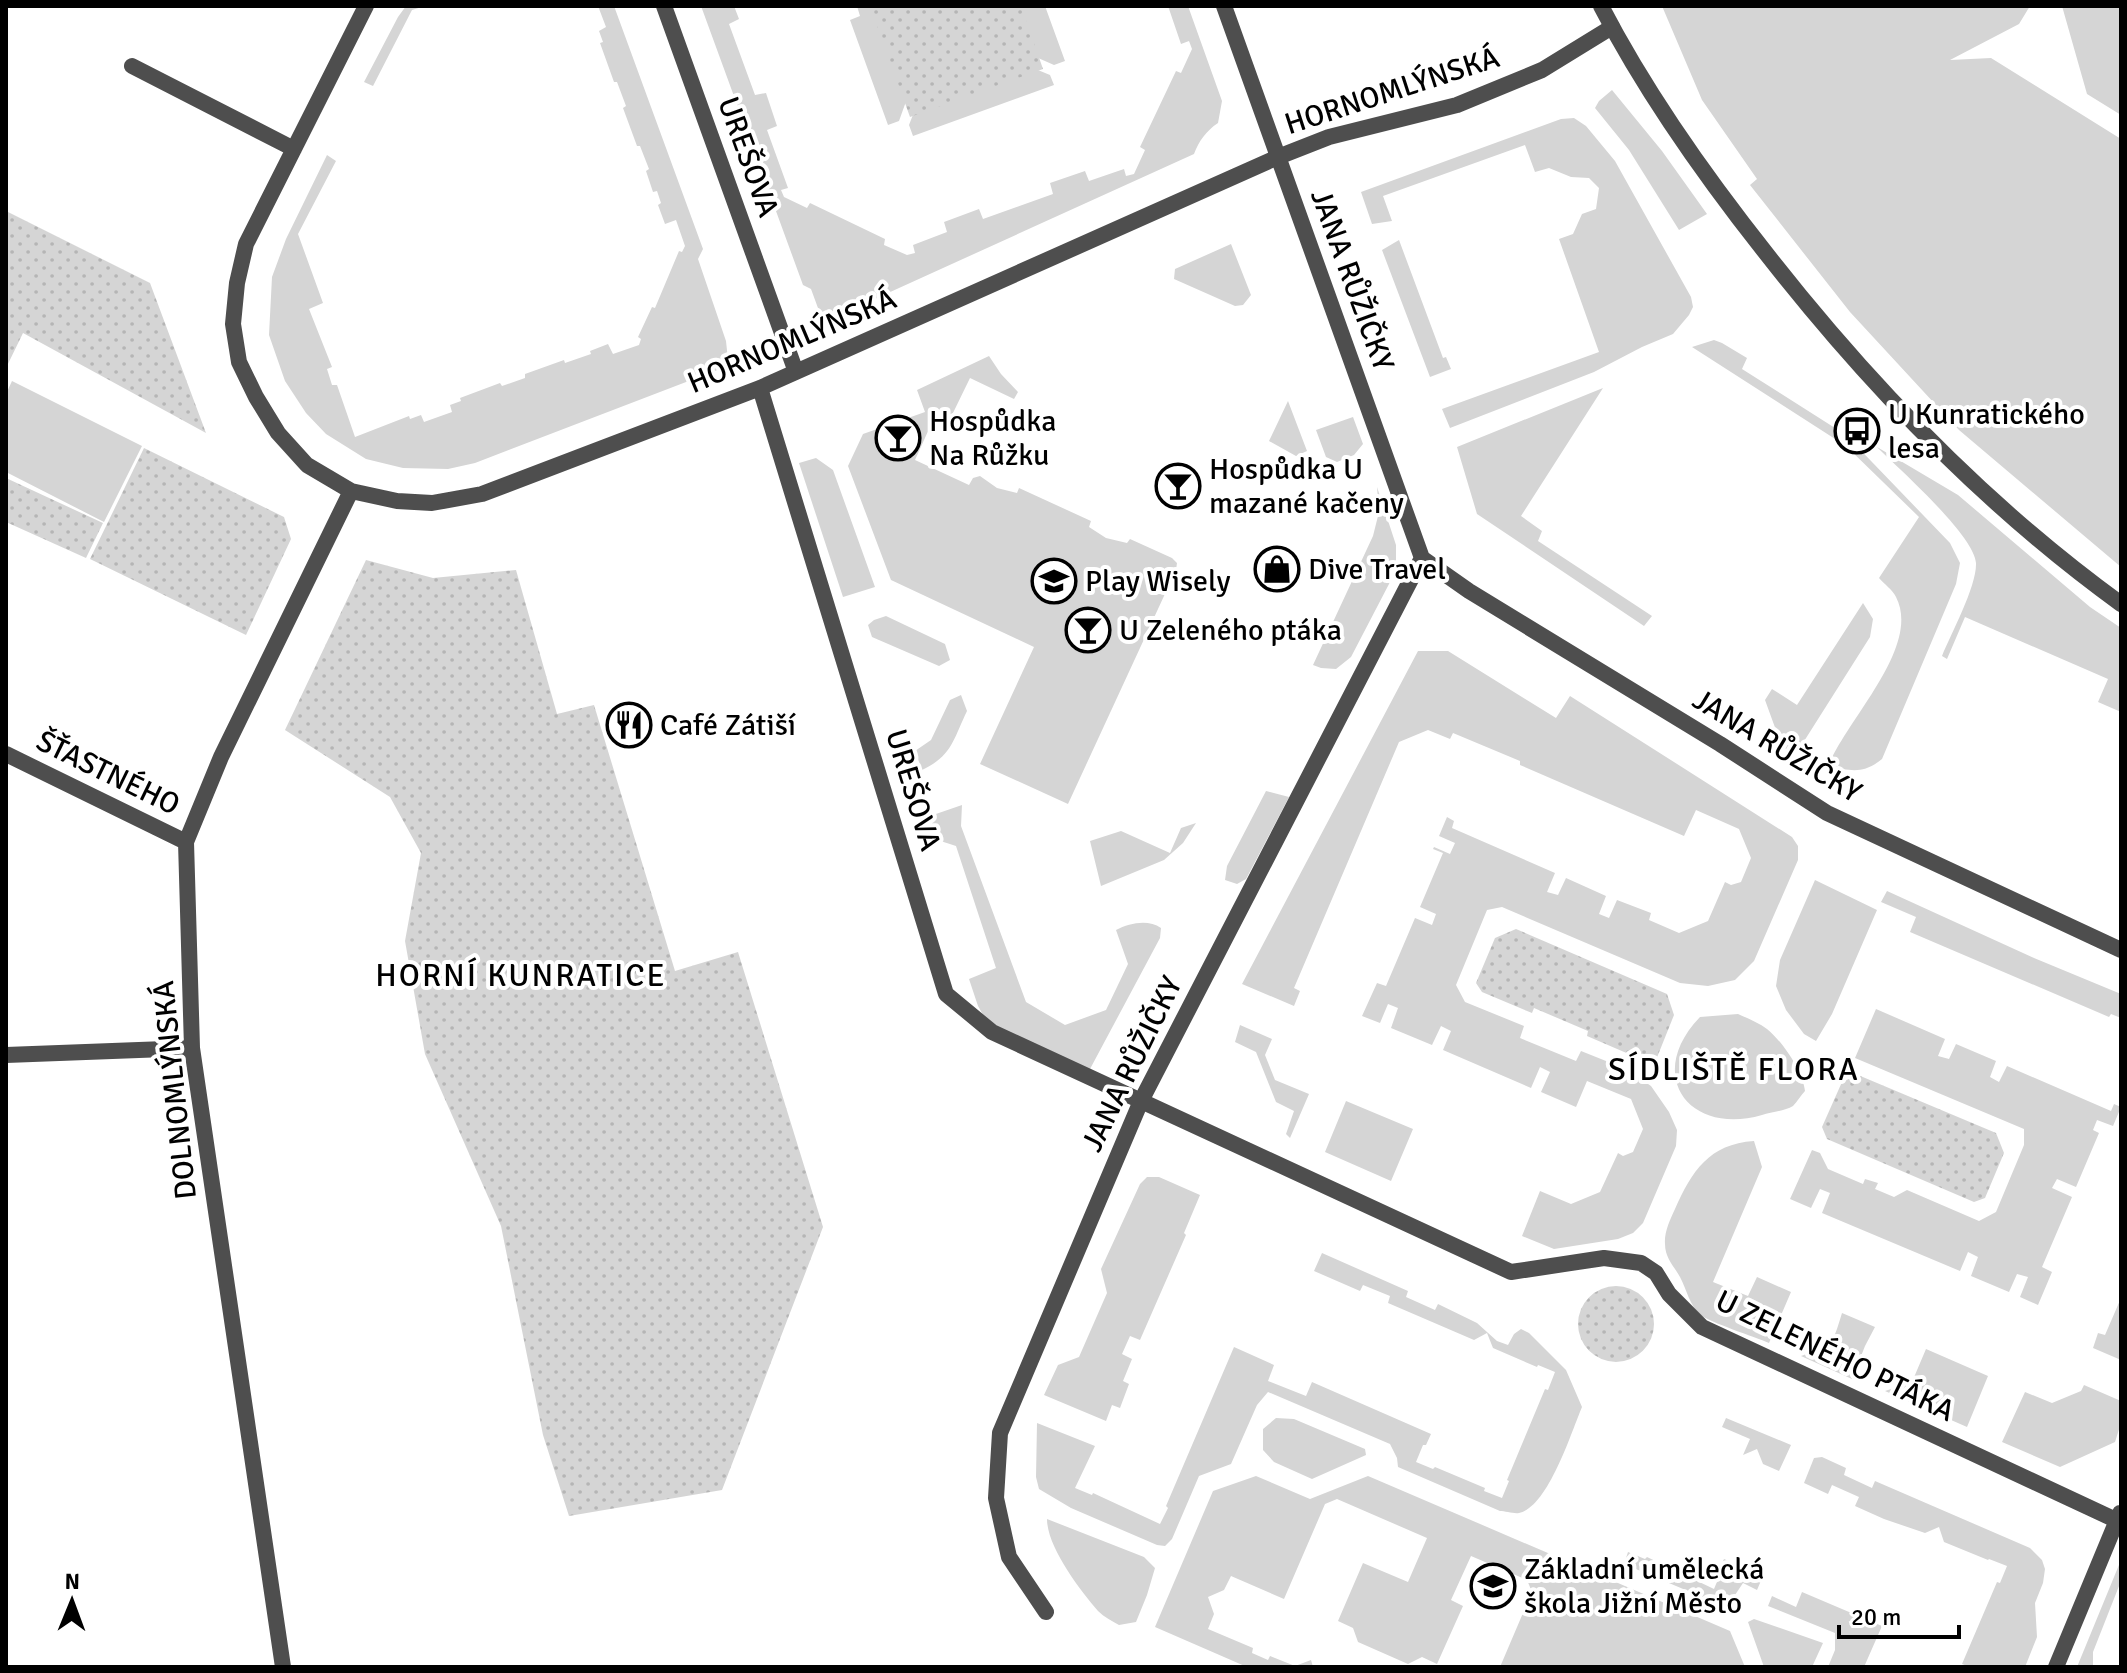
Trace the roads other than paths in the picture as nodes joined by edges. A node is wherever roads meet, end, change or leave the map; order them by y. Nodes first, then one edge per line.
1 (664, 6) edge
2 (1224, 6) edge
3 (1601, 6) edge
4 (365, 11) edge
5 (1612, 27) junction
6 (132, 66) dead end
7 (294, 149) junction
8 (1278, 157) junction
9 (796, 372) junction
10 (760, 388) junction
11 (351, 491) junction
12 (1422, 558) junction
13 (2121, 604) edge
14 (6, 754) edge
15 (186, 842) junction
16 (2121, 950) edge
17 (192, 1048) junction
18 (6, 1055) edge
19 (1141, 1101) junction
20 (2119, 1516) edge
21 (1046, 1612) dead end
22 (283, 1667) edge
23 (2056, 1667) edge

1 - 9 street, UREŠOVA
2 - 8 street, JANA RŮŽIČKY
3 - 5 street
4 - 7 street, HORNOMLÝNSKÁ
5 - 8 street, HORNOMLÝNSKÁ
5 - 13 street
6 - 7 street
7 - 11 street, HORNOMLÝNSKÁ
8 - 9 street, HORNOMLÝNSKÁ
8 - 12 street, JANA RŮŽIČKY
9 - 10 street, HORNOMLÝNSKÁ
10 - 11 street, HORNOMLÝNSKÁ
10 - 19 street, UREŠOVA
11 - 15 street, DOLNOMLÝNSKÁ
12 - 16 street, JANA RŮŽIČKY
12 - 19 street, JANA RŮŽIČKY
14 - 15 street, ŠŤASTNÉHO
15 - 17 street, DOLNOMLÝNSKÁ
17 - 18 street
17 - 22 street, DOLNOMLÝNSKÁ
19 - 20 street, U ZELENÉHO PTÁKA
19 - 21 street, JANA RŮŽIČKY
20 - 23 street

